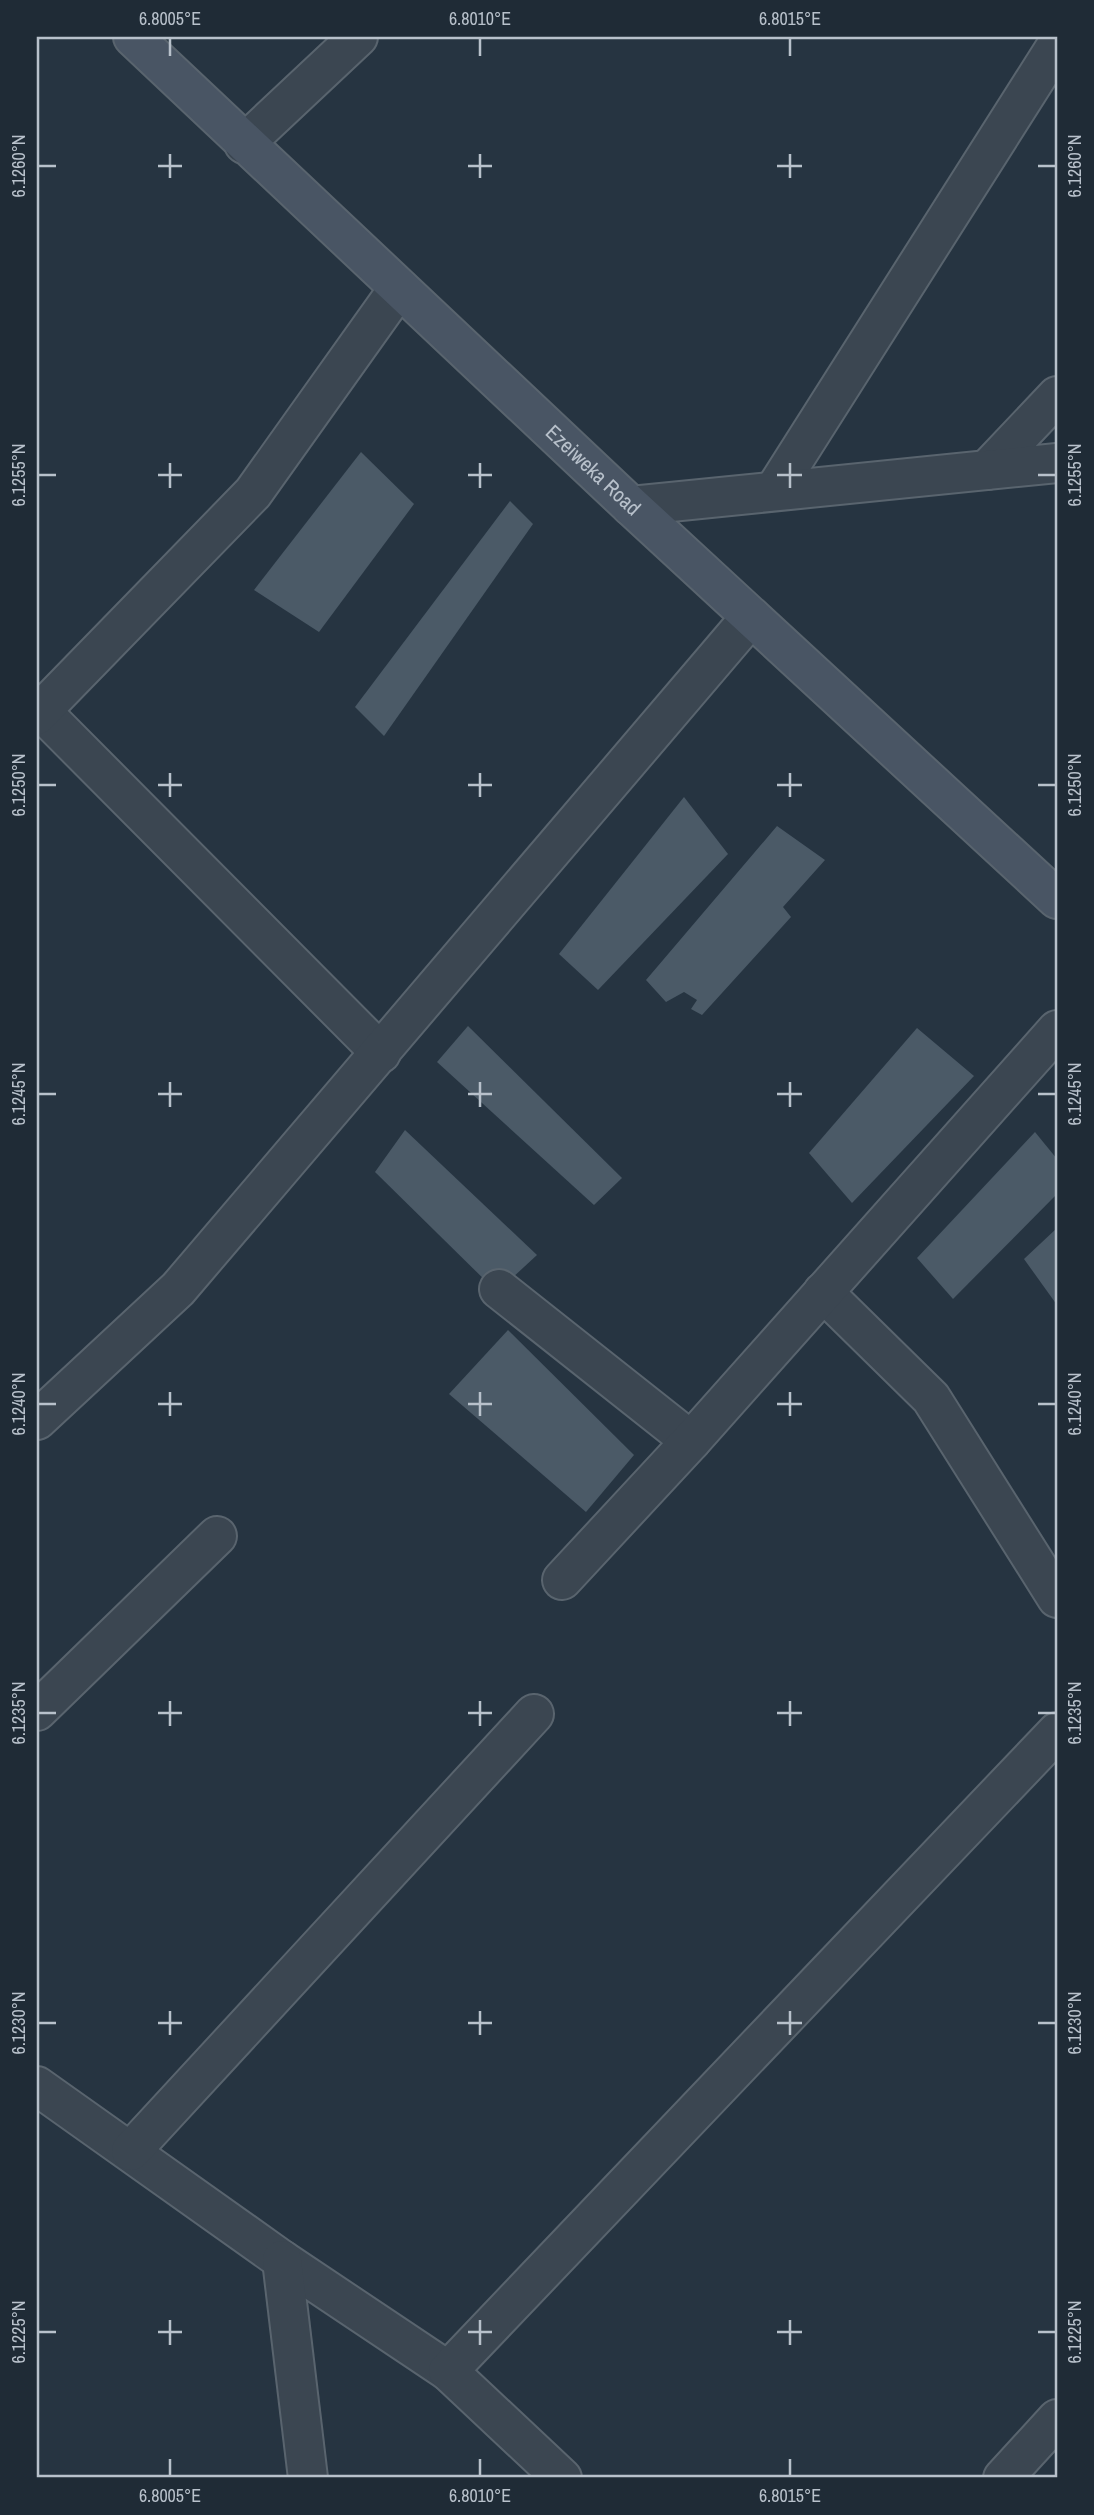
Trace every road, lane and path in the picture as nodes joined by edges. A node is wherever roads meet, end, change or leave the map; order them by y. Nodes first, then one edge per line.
1 (133, 37) edge
2 (358, 37) edge
3 (1057, 45) edge
4 (244, 144) junction
5 (399, 288) junction
6 (1057, 396) edge
7 (1057, 463) edge
8 (987, 470) junction
9 (774, 491) junction
10 (631, 506) junction
11 (751, 617) junction
12 (38, 711) edge
13 (1057, 899) edge
14 (1057, 1030) edge
15 (381, 1053) junction
16 (499, 1289) dead end
17 (823, 1292) junction
18 (37, 1420) edge
19 (691, 1441) junction
20 (217, 1536) dead end
21 (562, 1580) dead end
22 (1057, 1598) edge
23 (37, 1711) edge
24 (534, 1714) dead end
25 (1057, 1732) edge
26 (37, 2086) edge
27 (131, 2151) junction
28 (282, 2260) junction
29 (448, 2371) junction
30 (1057, 2419) edge
31 (308, 2478) edge
32 (562, 2478) edge
33 (1003, 2478) edge

1 - 4 main road, Ezeiweka Road
2 - 4 street
3 - 9 street
4 - 5 main road, Ezeiweka Road
5 - 10 main road, Ezeiweka Road
5 - 12 street
6 - 8 street
7 - 8 street
8 - 9 street
9 - 10 street
10 - 11 main road, Ezeiweka Road
11 - 13 main road, Ezeiweka Road
11 - 15 street
12 - 15 street
14 - 17 street
15 - 18 street
16 - 19 street
17 - 19 street
17 - 22 street
19 - 21 street
20 - 23 street
24 - 27 street
25 - 29 street
26 - 27 street
27 - 28 street
28 - 29 street
28 - 31 street
29 - 32 street
30 - 33 street

